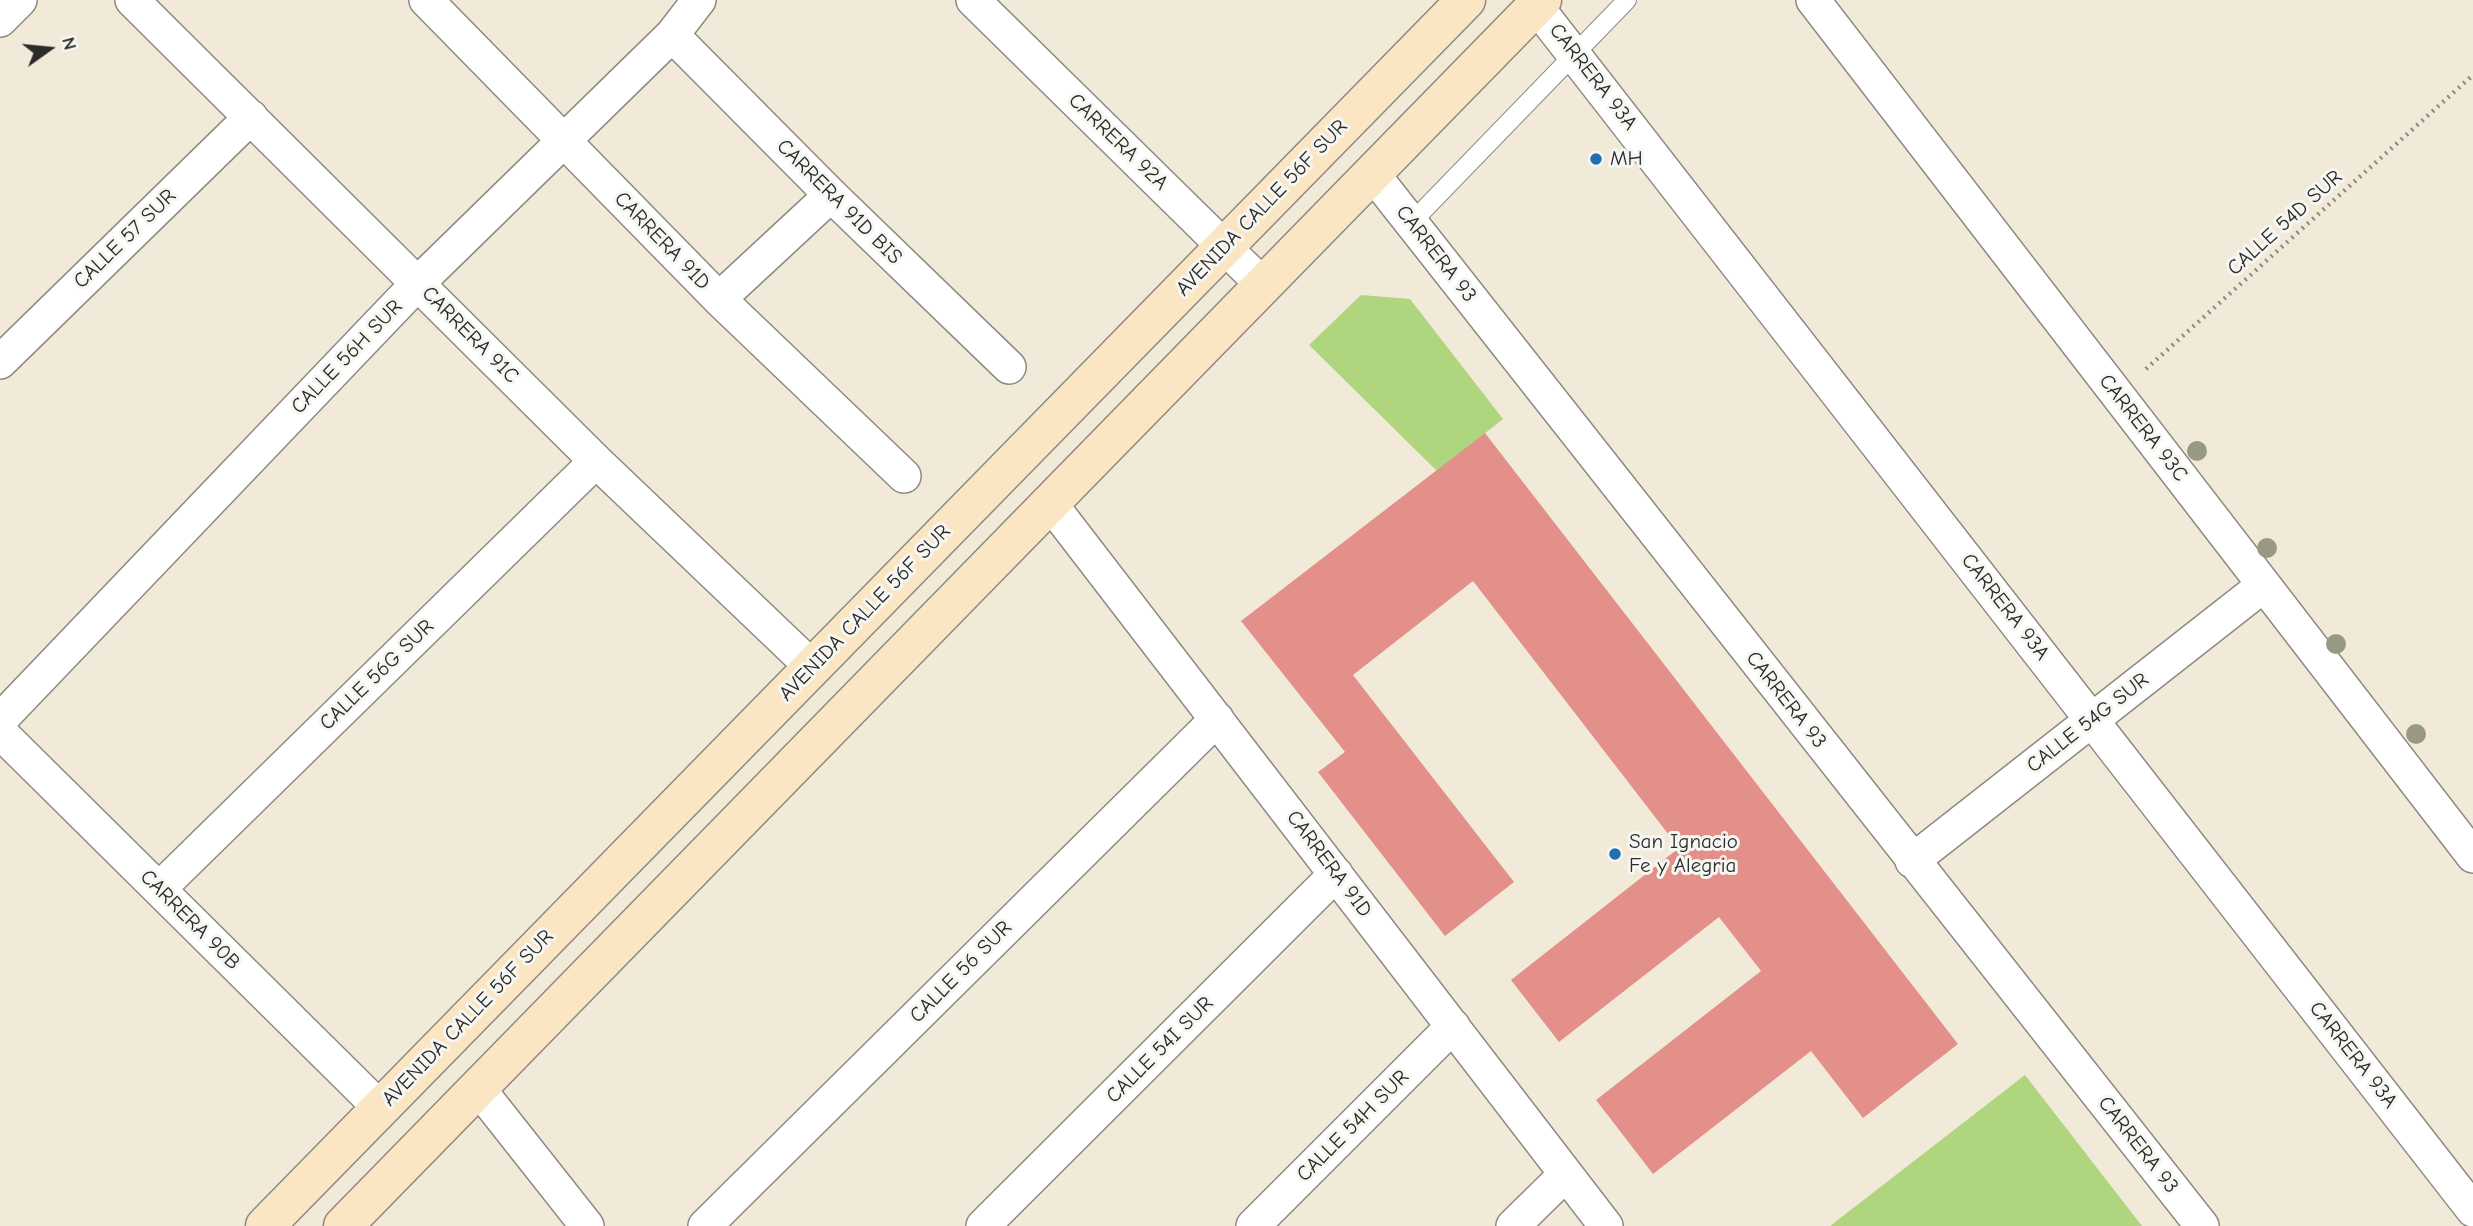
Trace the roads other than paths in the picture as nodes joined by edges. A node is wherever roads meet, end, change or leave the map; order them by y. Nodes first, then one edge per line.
1 (20, 0) edge
2 (132, 0) edge
3 (426, 0) edge
4 (699, 0) edge
5 (972, 0) edge
6 (1466, 0) edge
7 (1627, 0) edge
8 (1813, 0) edge
9 (1539, 3) edge
10 (0, 20) edge
11 (672, 34) junction
12 (1575, 53) junction
13 (251, 117) junction
14 (564, 140) junction
15 (1372, 173) junction
16 (831, 195) junction
17 (1411, 223) junction
18 (1224, 247) junction
19 (418, 283) junction
20 (1263, 285) junction
21 (719, 299) junction
22 (0, 362) edge
23 (1009, 367) dead end
24 (596, 461) junction
25 (904, 476) dead end
26 (1050, 503) junction
27 (2264, 585) junction
28 (812, 667) junction
29 (1217, 719) junction
30 (0, 720) edge
31 (2093, 720) junction
32 (0, 732) edge
33 (2473, 856) edge
34 (1912, 861) junction
35 (1336, 874) junction
36 (159, 889) junction
37 (1452, 1026) junction
38 (478, 1088) junction
39 (380, 1108) junction
40 (1566, 1174) junction
41 (2473, 1210) edge
42 (265, 1226) edge
43 (343, 1226) edge
44 (587, 1226) edge
45 (705, 1226) edge
46 (983, 1226) edge
47 (1253, 1226) edge
48 (1513, 1226) edge
49 (1606, 1226) edge
50 (2202, 1226) edge

1 - 10 street
2 - 13 street, CARRERA 91C
3 - 14 street, CARRERA 91D
4 - 11 street, CALLE 56H SUR
5 - 18 street, CARRERA 92A
6 - 18 street, AVENIDA CALLE 56F SUR
7 - 12 lane
8 - 27 street, CARRERA 93C
9 - 12 street, CARRERA 93A
9 - 15 street
11 - 14 street, CALLE 56H SUR
11 - 16 street, CARRERA 91D BIS
12 - 17 lane
12 - 31 street, CARRERA 93A
13 - 19 street, CARRERA 91C
13 - 22 street, CALLE 57 SUR
14 - 19 street, CALLE 56H SUR
14 - 21 street, CARRERA 91D
15 - 17 street, CARRERA 93
15 - 20 street
16 - 21 street
16 - 23 street, CARRERA 91D BIS
17 - 34 street, CARRERA 93
18 - 20 street, CARRERA 92A
18 - 28 street, AVENIDA CALLE 56F SUR
19 - 24 street, CARRERA 91C
19 - 30 street, CALLE 56H SUR
20 - 26 street
21 - 25 street, CARRERA 91D
24 - 28 street, CARRERA 91C
24 - 36 street, CALLE 56G SUR
26 - 29 street, CARRERA 91D
26 - 38 street
27 - 31 street, CALLE 54G SUR
27 - 33 street, CARRERA 93C
28 - 39 street, AVENIDA CALLE 56F SUR
29 - 35 street, CARRERA 91D
29 - 45 street, CALLE 56 SUR
31 - 34 street, CALLE 54G SUR
31 - 41 street, CARRERA 93A
32 - 36 street, CARRERA 90B
34 - 50 street, CARRERA 93
35 - 37 street, CARRERA 91D
35 - 46 street, CALLE 54I SUR
36 - 39 street, CARRERA 90B
37 - 40 street, CARRERA 91D
37 - 47 street, CALLE 54H SUR
38 - 43 street
38 - 44 street
39 - 42 street, AVENIDA CALLE 56F SUR
40 - 48 street
40 - 49 street, CARRERA 91D

